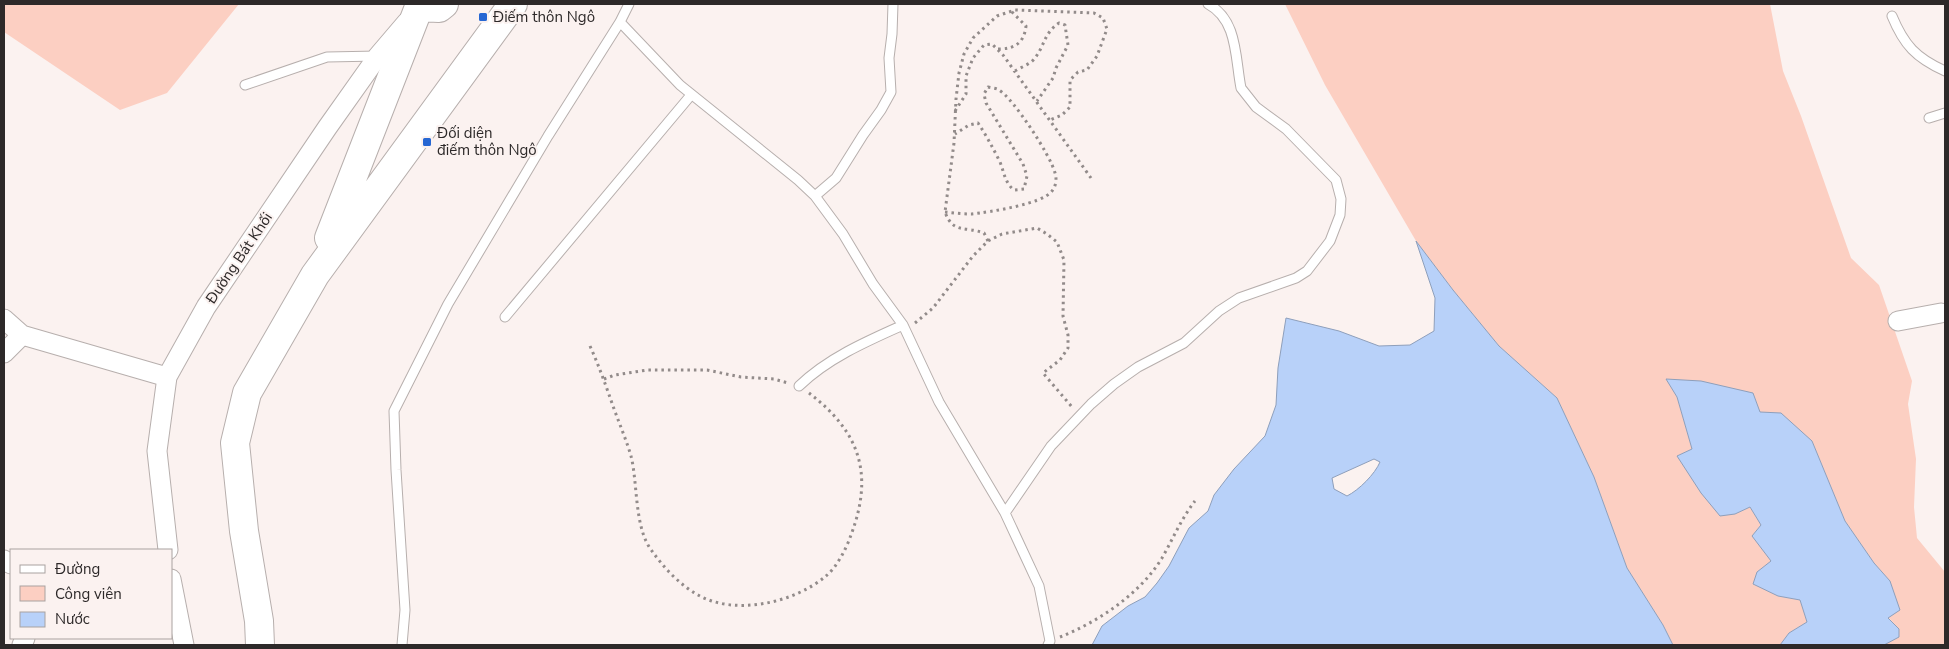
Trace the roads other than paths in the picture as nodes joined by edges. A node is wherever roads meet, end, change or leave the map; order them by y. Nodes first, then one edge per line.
1 (513, 4) edge
2 (629, 4) edge
3 (893, 4) edge
4 (1208, 4) edge
5 (425, 5) edge
6 (1892, 16) dead end
7 (620, 22) junction
8 (378, 56) junction
9 (1945, 71) edge
10 (245, 85) dead end
11 (691, 95) junction
12 (1945, 113) edge
13 (1930, 118) dead end
14 (816, 196) junction
15 (315, 275) junction
16 (1943, 313) edge
17 (504, 317) dead end
18 (4, 319) edge
19 (1898, 321) dead end
20 (903, 325) junction
21 (22, 335) junction
22 (4, 353) edge
23 (167, 377) junction
24 (799, 386) road end
25 (1005, 513) junction
26 (168, 549) edge
27 (172, 585) edge
28 (1049, 643) edge
29 (184, 645) edge
30 (260, 645) edge
31 (402, 645) edge

1 - 15 main road
2 - 7 lane
3 - 14 lane
4 - 25 lane
5 - 8 street, Đường Bát Khối
5 - 15 main road
6 - 9 lane
7 - 11 lane
7 - 31 lane
8 - 10 lane
8 - 23 street, Đường Bát Khối
11 - 14 lane
11 - 17 lane
12 - 13 lane
14 - 20 lane
15 - 30 main road
16 - 19 street
18 - 21 street
20 - 24 lane
20 - 25 lane
21 - 22 street
21 - 23 street
23 - 26 street, Đường Bát Khối
25 - 28 lane
27 - 29 street

